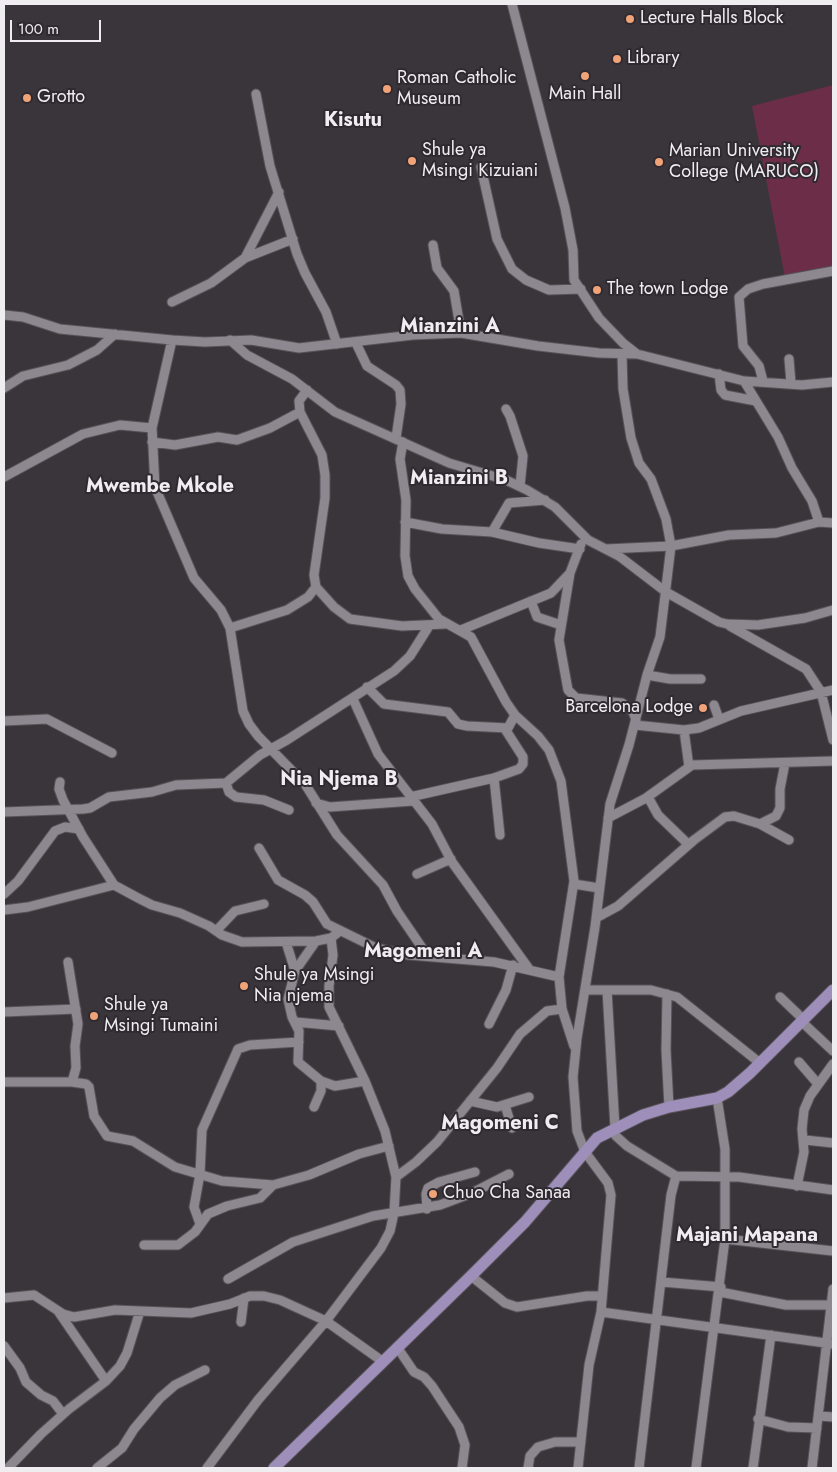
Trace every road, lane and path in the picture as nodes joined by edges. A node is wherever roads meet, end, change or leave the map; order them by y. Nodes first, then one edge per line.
1 (512, 4) edge
2 (256, 94) dead end
3 (481, 167) dead end
4 (279, 192) junction
5 (293, 239) junction
6 (433, 245) dead end
7 (245, 258) junction
8 (833, 271) edge
9 (580, 289) junction
10 (172, 302) dead end
11 (4, 315) edge
12 (461, 333) junction
13 (115, 334) junction
14 (172, 340) junction
15 (230, 340) junction
16 (356, 343) junction
17 (337, 344) junction
18 (637, 354) junction
19 (622, 355) junction
20 (789, 359) dead end
21 (719, 374) junction
22 (744, 381) junction
23 (763, 381) junction
24 (833, 382) edge
25 (791, 383) junction
26 (4, 388) edge
27 (307, 390) junction
28 (756, 401) junction
29 (506, 409) dead end
30 (300, 412) junction
31 (152, 428) junction
32 (400, 440) junction
33 (152, 442) junction
34 (4, 477) edge
35 (520, 486) junction
36 (544, 500) junction
37 (405, 522) junction
38 (819, 522) junction
39 (833, 523) edge
40 (492, 532) junction
41 (584, 537) junction
42 (671, 546) junction
43 (580, 548) junction
44 (605, 549) junction
45 (570, 573) junction
46 (316, 587) junction
47 (666, 592) junction
48 (531, 601) junction
49 (833, 610) edge
50 (445, 624) junction
51 (727, 624) junction
52 (561, 625) junction
53 (429, 626) junction
54 (230, 628) junction
55 (461, 630) junction
56 (647, 675) junction
57 (701, 679) dead end
58 (367, 687) junction
59 (833, 690) edge
60 (821, 692) junction
61 (353, 698) junction
62 (714, 705) dead end
63 (516, 715) junction
64 (719, 719) junction
65 (4, 721) edge
66 (636, 722) junction
67 (504, 729) junction
68 (684, 730) junction
69 (833, 740) edge
70 (270, 749) junction
71 (112, 753) dead end
72 (833, 761) edge
73 (785, 763) junction
74 (688, 767) junction
75 (494, 778) junction
76 (60, 782) dead end
77 (226, 783) junction
78 (648, 797) junction
79 (412, 799) junction
80 (316, 803) junction
81 (69, 810) junction
82 (290, 810) dead end
83 (4, 812) edge
84 (608, 818) junction
85 (760, 824) junction
86 (79, 830) junction
87 (500, 834) dead end
88 (789, 840) dead end
89 (688, 844) junction
90 (259, 848) dead end
91 (451, 859) junction
92 (417, 874) dead end
93 (574, 884) junction
94 (114, 885) junction
95 (599, 888) junction
96 (4, 894) edge
97 (264, 904) dead end
98 (4, 910) edge
99 (596, 918) junction
100 (216, 931) junction
101 (340, 931) junction
102 (331, 938) junction
103 (316, 941) junction
104 (286, 942) junction
105 (427, 955) junction
106 (68, 962) dead end
107 (513, 965) junction
108 (529, 969) junction
109 (296, 971) junction
110 (559, 977) junction
111 (585, 990) junction
112 (607, 990) junction
113 (833, 990) edge
114 (667, 994) junction
115 (780, 996) dead end
116 (76, 1009) junction
117 (562, 1009) junction
118 (4, 1012) edge
119 (803, 1021) junction
120 (295, 1022) junction
121 (489, 1024) dead end
122 (338, 1026) junction
123 (299, 1042) junction
124 (576, 1049) junction
125 (833, 1050) edge
126 (799, 1062) dead end
127 (760, 1063) junction
128 (833, 1064) edge
129 (321, 1081) junction
130 (365, 1081) junction
131 (4, 1082) edge
132 (72, 1082) junction
133 (818, 1084) junction
134 (529, 1097) dead end
135 (717, 1098) junction
136 (470, 1101) junction
137 (505, 1105) junction
138 (314, 1107) dead end
139 (669, 1107) junction
140 (512, 1128) dead end
141 (613, 1129) junction
142 (805, 1140) junction
143 (833, 1143) edge
144 (389, 1146) junction
145 (585, 1152) junction
146 (475, 1172) dead end
147 (200, 1174) junction
148 (509, 1174) dead end
149 (676, 1176) junction
150 (726, 1176) junction
151 (396, 1177) junction
152 (273, 1185) junction
153 (797, 1186) junction
154 (833, 1190) edge
155 (427, 1209) junction
156 (394, 1213) junction
157 (200, 1224) junction
158 (725, 1239) junction
159 (144, 1245) dead end
160 (833, 1251) edge
161 (472, 1276) junction
162 (228, 1279) dead end
163 (662, 1282) junction
164 (833, 1289) edge
165 (720, 1290) junction
166 (602, 1296) junction
167 (4, 1298) edge
168 (244, 1298) junction
169 (832, 1305) junction
170 (58, 1311) junction
171 (140, 1311) junction
172 (601, 1312) junction
173 (657, 1320) junction
174 (241, 1322) dead end
175 (326, 1322) junction
176 (715, 1327) junction
177 (771, 1335) junction
178 (831, 1343) edge
179 (4, 1346) edge
180 (397, 1347) junction
181 (382, 1361) junction
182 (205, 1370) dead end
183 (106, 1381) junction
184 (63, 1414) junction
185 (819, 1416) junction
186 (833, 1417) edge
187 (758, 1419) junction
188 (817, 1428) junction
189 (581, 1442) junction
190 (7, 1465) edge
191 (97, 1468) edge
192 (208, 1468) edge
193 (274, 1468) edge
194 (462, 1468) edge
195 (528, 1468) edge
196 (578, 1468) edge
197 (639, 1468) edge
198 (696, 1468) edge
199 (753, 1468) edge
200 (812, 1468) edge

1 - 9 street
2 - 4 street
3 - 9 street
4 - 5 street
4 - 7 street
5 - 7 street
5 - 17 street
6 - 12 street
7 - 10 street
8 - 23 street
9 - 18 street
11 - 13 street
12 - 16 street
12 - 19 street
13 - 14 street
13 - 26 street
14 - 15 street
14 - 31 street
15 - 17 street
15 - 27 street
16 - 17 street
16 - 32 street
18 - 19 street
18 - 21 street
19 - 42 street
20 - 25 street
21 - 22 street
21 - 28 street
22 - 23 street
22 - 28 street
23 - 25 street
24 - 25 street
27 - 30 street
27 - 32 street
28 - 38 street
29 - 35 street
30 - 33 street
30 - 46 street
31 - 33 street
31 - 34 street
32 - 35 street
32 - 37 street
33 - 54 street
35 - 36 street
36 - 40 street
36 - 41 street
37 - 40 street
37 - 50 street
38 - 39 street
38 - 42 street
40 - 43 street
41 - 43 street
41 - 44 street
42 - 44 street
42 - 47 street
43 - 45 street
44 - 47 street
45 - 48 street
45 - 52 street
46 - 53 street
46 - 54 street
47 - 51 street
47 - 56 street
48 - 52 street
48 - 55 street
49 - 51 street
50 - 53 street
50 - 55 street
51 - 60 street
52 - 66 street
53 - 58 street
54 - 70 street
55 - 63 street
56 - 57 street
56 - 66 street
58 - 61 street
58 - 67 street
59 - 60 street
60 - 64 street
60 - 69 street
61 - 70 street
61 - 79 street
62 - 64 street
63 - 67 street
63 - 93 street
64 - 68 street
65 - 71 street
66 - 68 street
66 - 84 street
67 - 75 street
68 - 74 street
70 - 77 street
70 - 80 street
72 - 73 street
73 - 74 street
73 - 85 street
74 - 78 street
75 - 79 street
75 - 87 street
76 - 81 street
77 - 81 street
77 - 82 street
78 - 84 street
78 - 89 street
79 - 80 street
79 - 91 street
80 - 105 street
81 - 83 street
81 - 86 street
84 - 95 street
85 - 88 street
85 - 89 street
86 - 94 street
86 - 96 street
89 - 99 street
90 - 101 street
91 - 92 street
91 - 108 street
93 - 95 street
93 - 110 street
94 - 98 street
94 - 100 street
95 - 99 street
97 - 100 street
99 - 111 street
100 - 104 street
101 - 102 street
101 - 105 street
102 - 103 street
102 - 122 street
103 - 104 street
103 - 109 street
104 - 109 street
105 - 107 street
106 - 116 street
107 - 108 street
107 - 121 street
108 - 110 street
109 - 120 street
110 - 117 street
111 - 112 street
111 - 124 street
112 - 114 street
112 - 141 street
113 - 119 main road
114 - 127 street
114 - 139 street
115 - 119 street
116 - 118 street
116 - 132 street
117 - 124 street
117 - 136 street
119 - 125 street
119 - 127 main road
120 - 122 street
120 - 123 street
122 - 130 street
123 - 129 street
123 - 147 street
124 - 145 street
126 - 133 street
127 - 135 main road
128 - 133 street
129 - 130 street
129 - 138 street
130 - 144 street
131 - 132 street
132 - 147 street
133 - 142 street
134 - 137 street
135 - 139 main road
135 - 150 street
136 - 137 street
136 - 151 street
137 - 140 street
139 - 141 main road
141 - 145 main road
141 - 149 street
142 - 143 street
142 - 153 street
144 - 151 street
144 - 152 street
145 - 161 main road
145 - 166 street
146 - 155 street
147 - 152 street
147 - 157 street
148 - 155 street
149 - 150 street
149 - 163 street
150 - 153 street
150 - 158 street
151 - 156 street
152 - 157 street
153 - 154 street
155 - 156 street
156 - 162 street
156 - 175 street
157 - 159 street
158 - 160 street
158 - 165 street
161 - 166 street
161 - 180 main road
163 - 165 street
163 - 173 street
164 - 169 street
165 - 169 street
165 - 176 street
166 - 172 street
167 - 170 street
168 - 171 street
168 - 174 street
168 - 175 street
169 - 178 street
170 - 171 street
170 - 183 street
171 - 183 street
172 - 173 street
172 - 189 street
173 - 176 street
173 - 197 street
175 - 181 street
175 - 192 street
176 - 177 street
176 - 198 street
177 - 178 street
177 - 187 street
178 - 185 street
179 - 184 street
180 - 181 main road
180 - 194 street
181 - 193 main road
182 - 191 street
183 - 184 street
184 - 190 street
185 - 186 street
185 - 188 street
187 - 188 street
187 - 199 street
188 - 200 street
189 - 195 street
189 - 196 street

